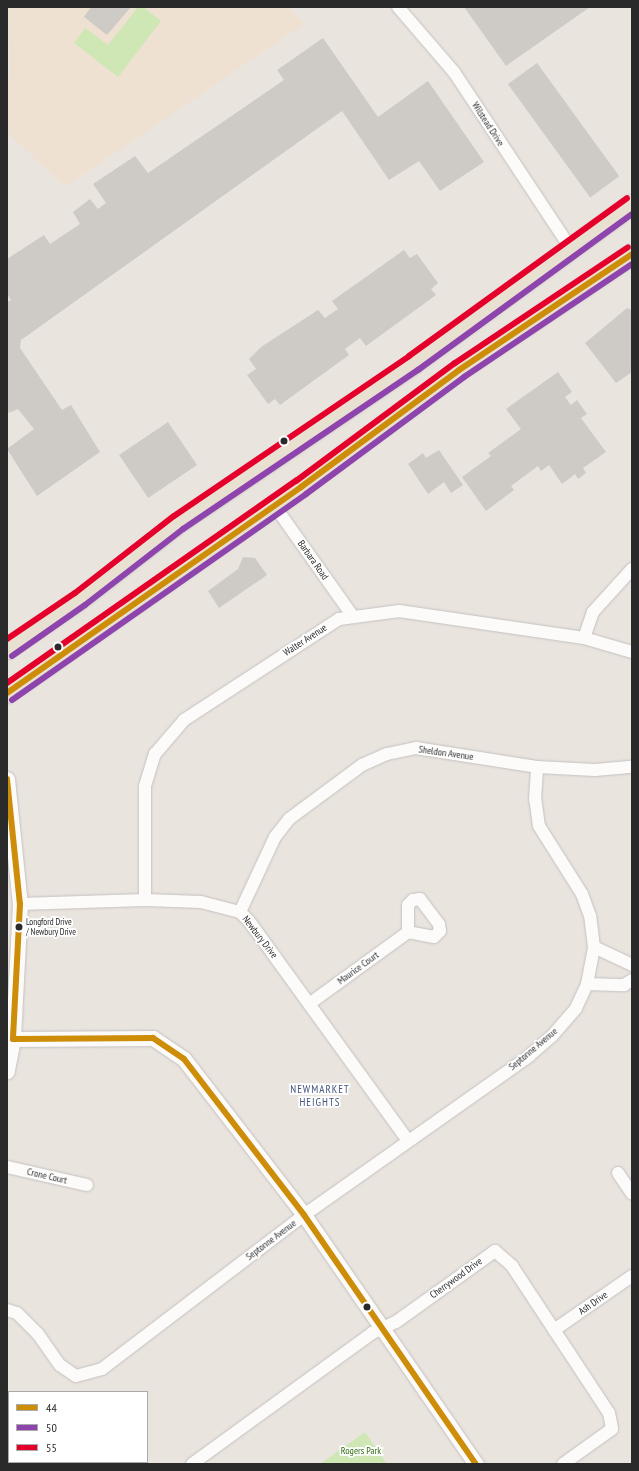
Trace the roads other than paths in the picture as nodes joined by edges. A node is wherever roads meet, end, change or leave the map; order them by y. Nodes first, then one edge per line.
1 (398, 7) edge
2 (632, 204) edge
3 (570, 247) junction
4 (632, 254) edge
5 (274, 505) junction
6 (632, 569) edge
7 (352, 616) junction
8 (584, 638) junction
9 (7, 649) edge
10 (632, 652) edge
11 (7, 693) edge
12 (537, 767) junction
13 (632, 767) edge
14 (7, 780) edge
15 (11, 845) edge
16 (145, 900) junction
17 (20, 904) junction
18 (240, 912) junction
19 (408, 932) junction
20 (594, 947) junction
21 (632, 965) edge
22 (632, 980) edge
23 (587, 984) junction
24 (309, 1004) junction
25 (13, 1039) junction
26 (7, 1071) edge
27 (408, 1141) junction
28 (7, 1167) edge
29 (618, 1173) dead end
30 (87, 1185) dead end
31 (632, 1194) edge
32 (304, 1215) junction
33 (632, 1276) edge
34 (7, 1310) edge
35 (383, 1329) junction
36 (554, 1330) junction
37 (192, 1464) edge
38 (476, 1464) edge
39 (563, 1464) edge

1 - 3 street, Wilstead Drive
2 - 3 main road
3 - 9 main road
4 - 5 main road
5 - 7 street, Barbara Road
5 - 11 main road
6 - 8 street
7 - 8 street, Walter Avenue
7 - 16 street, Walter Avenue
8 - 10 street, Walter Avenue
12 - 13 street, Sheldon Avenue
12 - 18 street, Sheldon Avenue
12 - 20 street, Septonne Avenue
14 - 15 street
15 - 17 street
16 - 17 street, Newbury Drive
16 - 18 street, Newbury Drive
17 - 25 street
18 - 24 street, Newbury Drive
19 - 19 street
19 - 24 street, Maurice Court
20 - 21 street
20 - 23 street, Septonne Avenue
22 - 23 street
23 - 27 street, Septonne Avenue
24 - 27 street, Newbury Drive
25 - 26 street
25 - 32 street
27 - 32 street, Septonne Avenue
28 - 30 street, Crone Court
29 - 31 street
32 - 34 street, Septonne Avenue
32 - 35 street
33 - 36 street, Ash Drive
35 - 36 street, Cherrywood Drive
35 - 37 street, Cherrywood Drive
35 - 38 street
36 - 39 street, Cherrywood Drive

